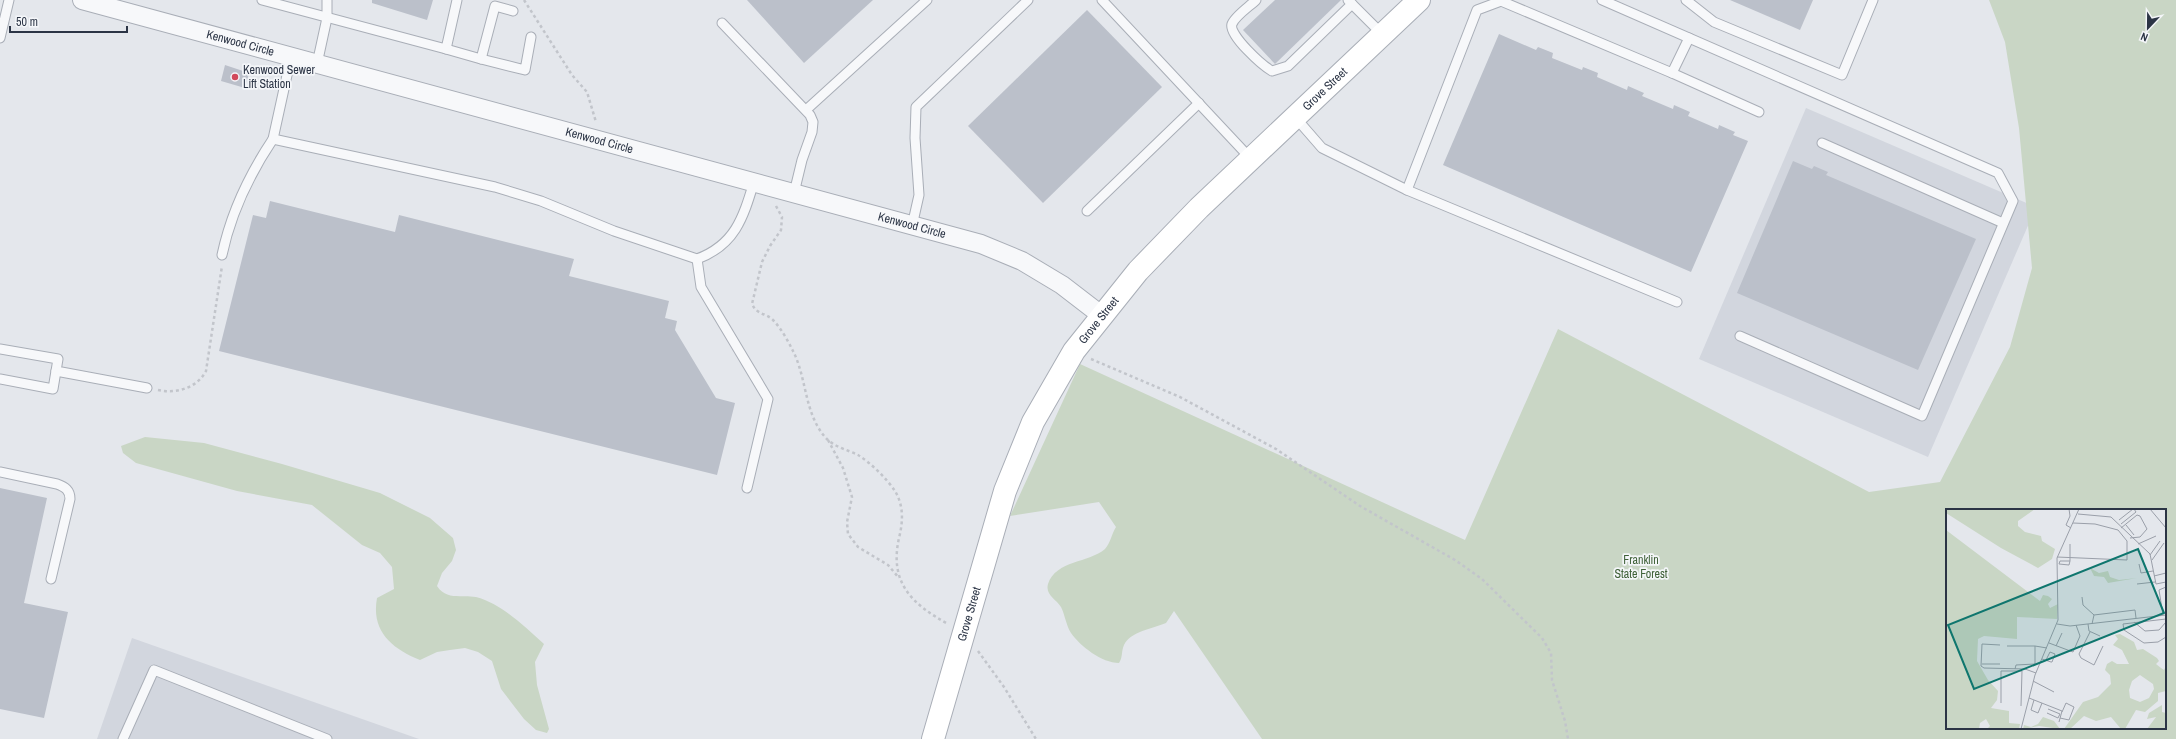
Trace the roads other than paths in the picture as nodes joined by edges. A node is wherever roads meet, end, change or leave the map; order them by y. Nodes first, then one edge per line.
1 (9, 0) edge
2 (82, 0) edge
3 (262, 0) edge
4 (327, 0) edge
5 (457, 0) edge
6 (927, 0) edge
7 (1028, 0) edge
8 (1102, 0) edge
9 (1256, 0) edge
10 (1419, 0) edge
11 (1602, 0) edge
12 (1626, 0) edge
13 (1686, 0) edge
14 (1873, 0) edge
15 (1350, 2) edge
16 (1623, 9) junction
17 (513, 11) dead end
18 (327, 18) junction
19 (722, 23) dead end
20 (1382, 34) junction
21 (531, 37) dead end
22 (0, 38) edge
23 (1689, 38) junction
24 (446, 49) junction
25 (291, 57) junction
26 (481, 59) junction
27 (317, 64) junction
28 (1672, 73) junction
29 (1199, 103) junction
30 (806, 110) junction
31 (1759, 112) dead end
32 (1295, 116) junction
33 (273, 139) junction
34 (1822, 143) dead end
35 (1251, 159) junction
36 (759, 184) junction
37 (1407, 190) junction
38 (794, 193) junction
39 (1087, 211) dead end
40 (2003, 223) junction
41 (912, 226) junction
42 (222, 255) road end
43 (697, 259) junction
44 (1677, 302) dead end
45 (1102, 315) junction
46 (1740, 336) dead end
47 (0, 349) edge
48 (56, 371) junction
49 (0, 379) edge
50 (147, 388) road end
51 (0, 472) edge
52 (747, 488) dead end
53 (51, 579) dead end
54 (123, 739) edge
55 (327, 739) edge
56 (933, 739) edge

1 - 22 lane
2 - 25 street, Kenwood Circle
3 - 18 lane
4 - 18 lane
5 - 24 lane
6 - 30 lane
7 - 41 lane
8 - 29 lane
9 - 15 lane
10 - 20 main road, Grove Street
11 - 16 lane
12 - 16 lane
13 - 14 lane
15 - 20 lane
16 - 23 lane
17 - 26 lane
18 - 24 lane
18 - 27 lane
19 - 30 lane
20 - 32 main road, Grove Street
21 - 26 lane
23 - 28 lane
23 - 40 lane
24 - 26 lane
25 - 27 street, Kenwood Circle
25 - 33 lane
27 - 36 street, Kenwood Circle
28 - 31 lane
28 - 37 lane
29 - 35 lane
29 - 39 lane
30 - 38 lane
32 - 35 main road, Grove Street
32 - 37 lane
33 - 42 lane
33 - 43 lane
34 - 40 lane
35 - 45 main road, Grove Street
36 - 38 street, Kenwood Circle
36 - 43 lane
37 - 44 lane
38 - 41 street, Kenwood Circle
40 - 46 lane
41 - 45 street, Kenwood Circle
43 - 52 lane
45 - 56 main road, Grove Street
47 - 48 lane
48 - 49 lane
48 - 50 lane
51 - 53 lane
54 - 55 lane

